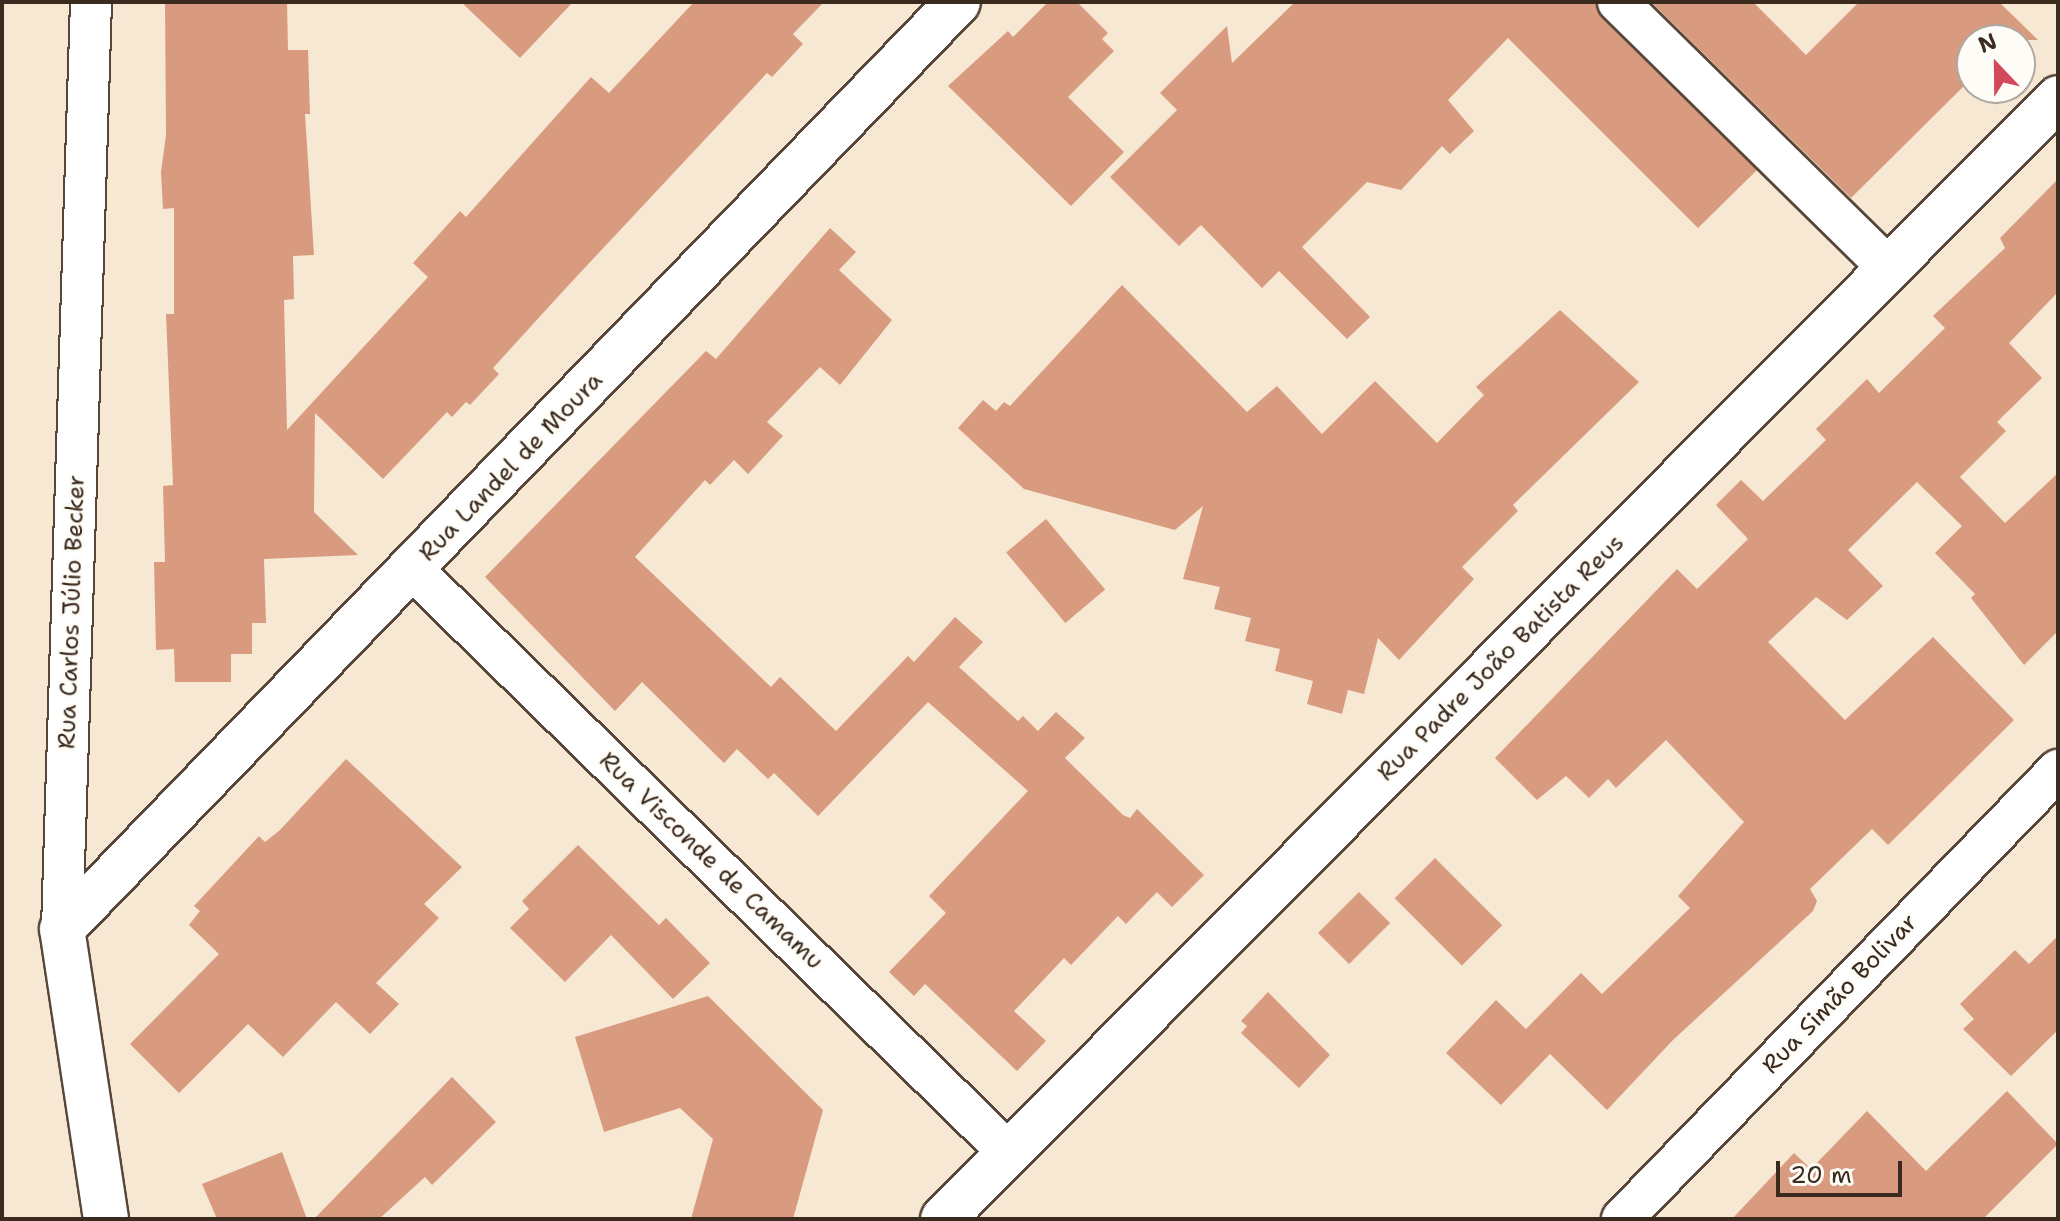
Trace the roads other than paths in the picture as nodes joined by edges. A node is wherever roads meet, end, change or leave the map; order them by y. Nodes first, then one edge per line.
1 (91, 2) edge
2 (958, 2) edge
3 (1618, 2) edge
4 (2058, 98) edge
5 (1889, 268) junction
6 (412, 569) junction
7 (2058, 770) edge
8 (62, 929) junction
9 (1009, 1153) junction
10 (106, 1219) edge
11 (943, 1219) edge
12 (1622, 1219) edge

1 - 8 street, Rua Carlos Júlio Becker
2 - 6 street, Rua Landel de Moura
3 - 5 street
4 - 5 street, Rua Padre João Batista Reus
5 - 9 street, Rua Padre João Batista Reus
6 - 8 street, Rua Landel de Moura
6 - 9 street, Rua Visconde de Camamu
7 - 12 street, Rua Simão Bolivar
8 - 10 street, Rua Carlos Júlio Becker
9 - 11 street, Rua Padre João Batista Reus

